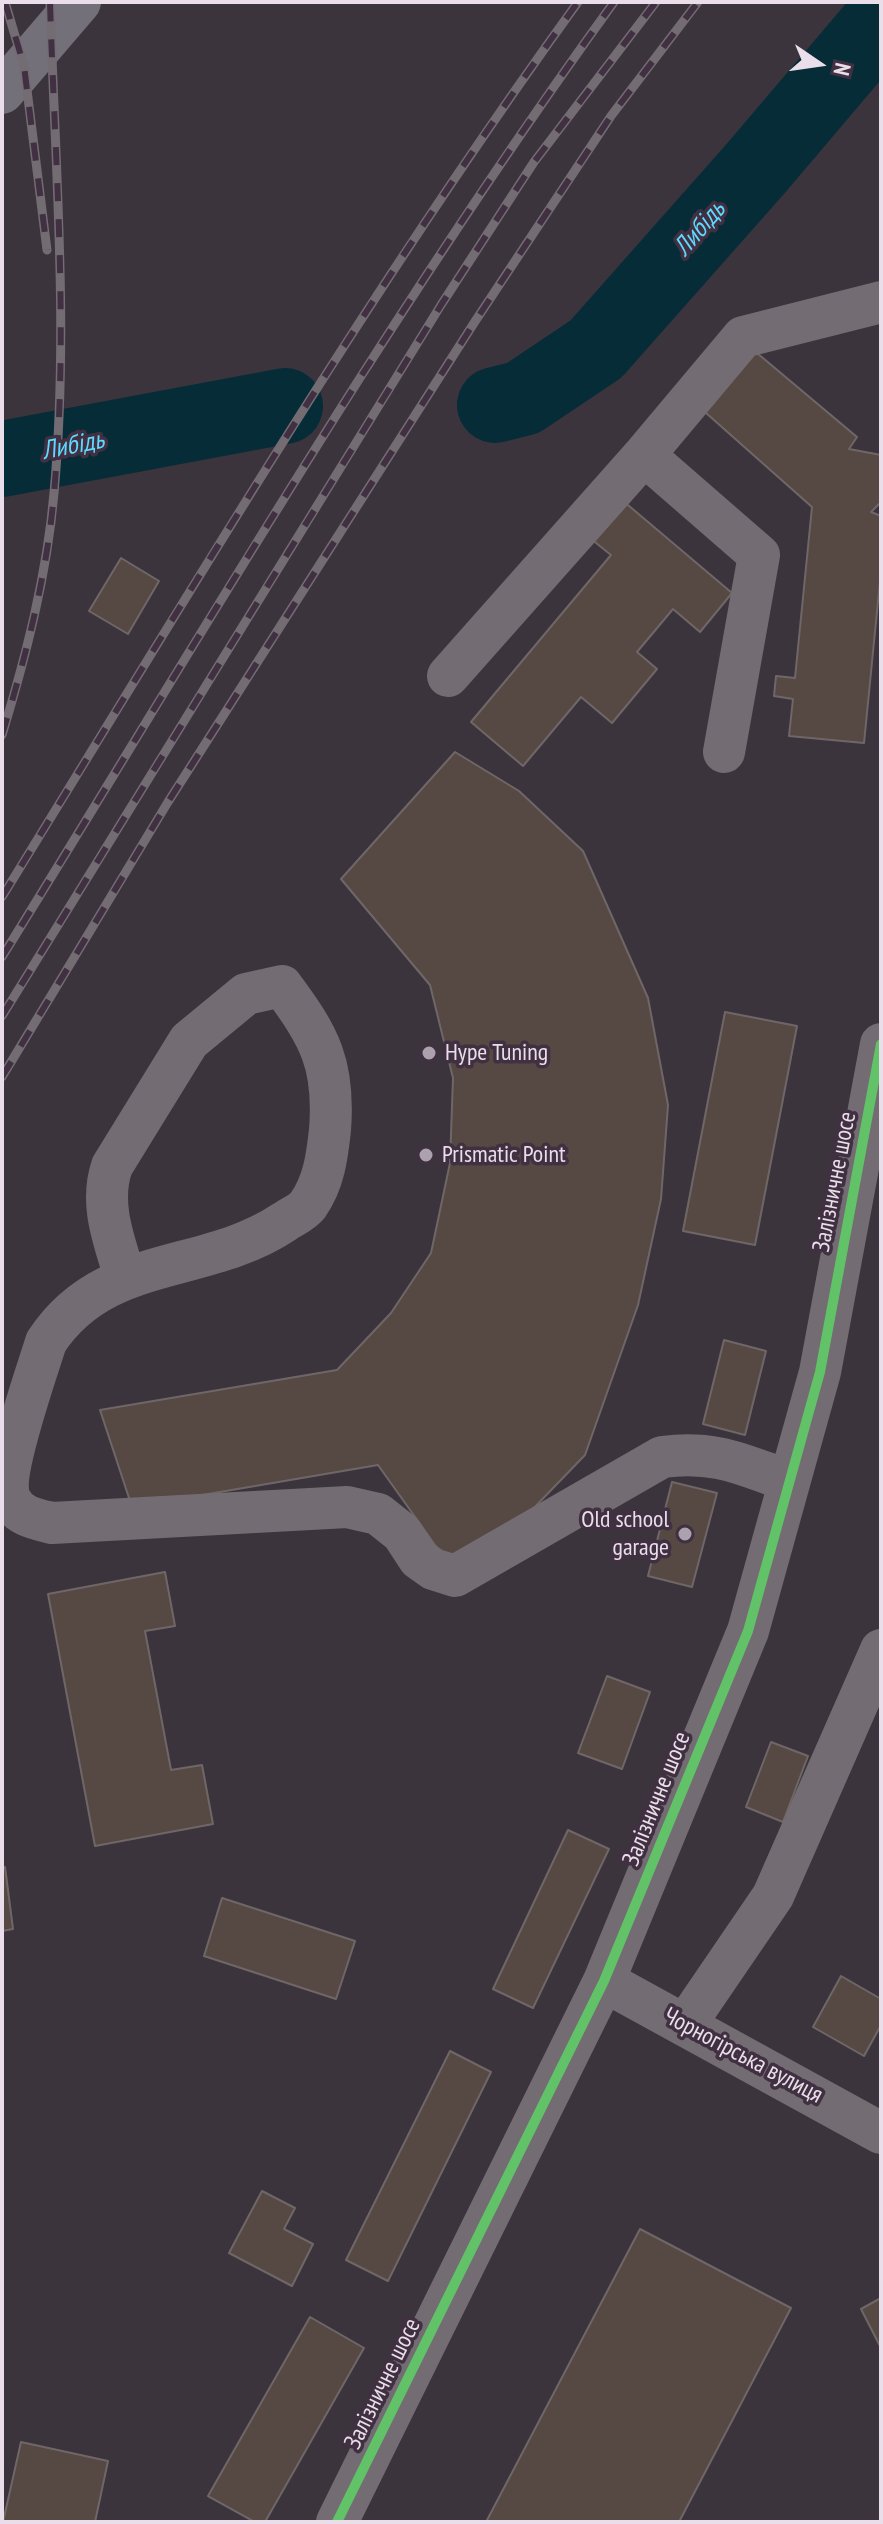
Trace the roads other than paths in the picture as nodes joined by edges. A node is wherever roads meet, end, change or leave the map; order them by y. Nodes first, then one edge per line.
1 (79, 2) edge
2 (2, 92) edge
3 (881, 302) edge
4 (644, 455) junction
5 (448, 676) dead end
6 (724, 752) dead end
7 (881, 1044) edge
8 (872, 1146) edge
9 (125, 1277) junction
10 (789, 1481) junction
11 (881, 1650) edge
12 (604, 1981) junction
13 (685, 2025) junction
14 (881, 2133) edge
15 (337, 2522) edge

1 - 2 main road
3 - 4 street
4 - 5 street
4 - 6 street
7 - 8 street, Залізничне шосе
8 - 10 street, Залізничне шосе
9 - 9 street
9 - 10 street
10 - 12 street, Залізничне шосе
11 - 13 street
12 - 13 street, Чорногірська вулиця
12 - 15 street, Залізничне шосе
13 - 14 street, Чорногірська вулиця

